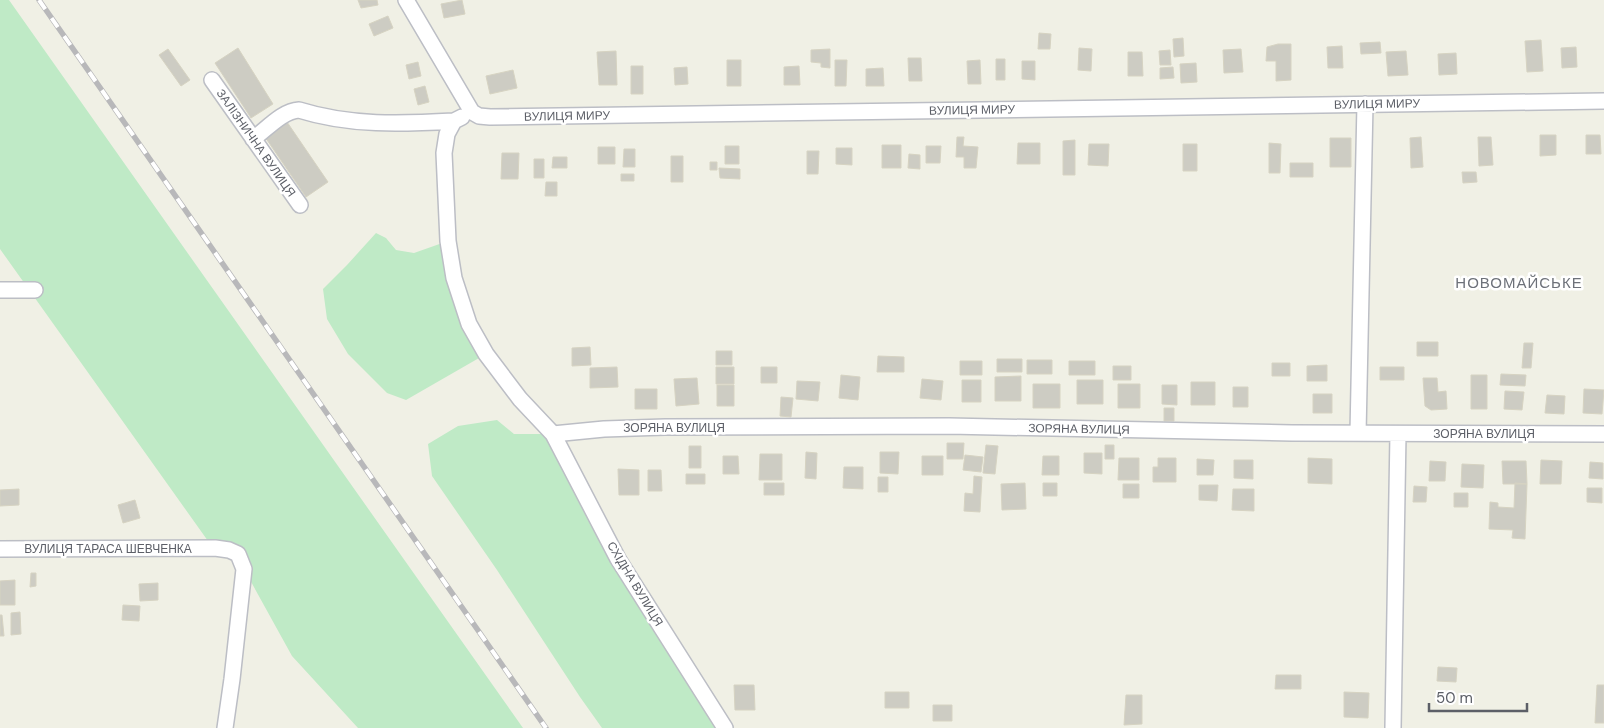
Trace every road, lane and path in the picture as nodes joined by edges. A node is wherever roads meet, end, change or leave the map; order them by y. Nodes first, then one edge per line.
1 (406, 0) edge
2 (212, 80) dead end
3 (1604, 101) edge
4 (1365, 104) junction
5 (472, 112) junction
6 (454, 121) junction
7 (254, 139) junction
8 (300, 205) dead end
9 (0, 290) edge
10 (35, 290) dead end
11 (1358, 433) junction
12 (553, 434) junction
13 (1398, 434) junction
14 (1604, 434) edge
15 (0, 549) edge
16 (225, 728) edge
17 (725, 728) edge
18 (1394, 728) edge

1 - 5 street
2 - 7 street, ЗАЛІЗНИЧНА ВУЛИЦЯ
3 - 4 street, ВУЛИЦЯ МИРУ
4 - 5 street, ВУЛИЦЯ МИРУ
4 - 11 street
5 - 6 street
6 - 7 street
6 - 12 street, СХІДНА ВУЛИЦЯ
7 - 8 street, ЗАЛІЗНИЧНА ВУЛИЦЯ
9 - 10 street
11 - 12 street, ЗОРЯНА ВУЛИЦЯ
11 - 13 street, ЗОРЯНА ВУЛИЦЯ
12 - 17 street, СХІДНА ВУЛИЦЯ
13 - 14 street, ЗОРЯНА ВУЛИЦЯ
13 - 18 street
15 - 16 street, ВУЛИЦЯ ТАРАСА ШЕВЧЕНКА

